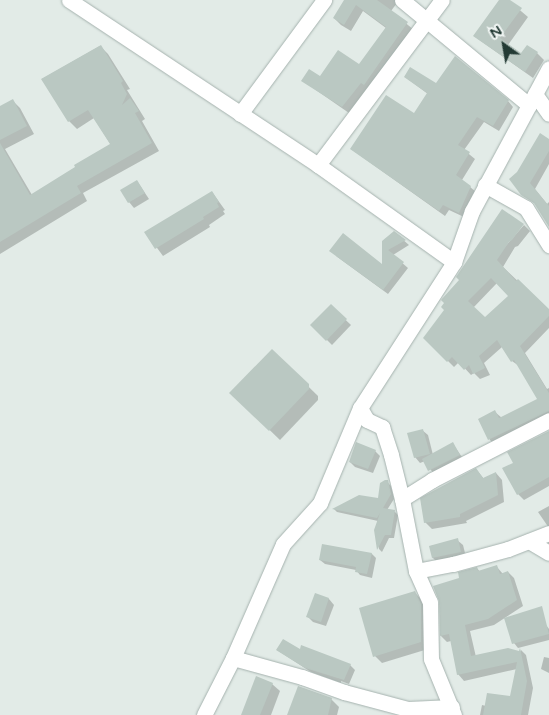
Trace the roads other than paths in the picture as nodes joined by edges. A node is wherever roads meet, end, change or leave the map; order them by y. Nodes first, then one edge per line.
1 (70, 0) edge
2 (324, 0) edge
3 (402, 0) edge
4 (442, 0) edge
5 (428, 21) junction
6 (549, 68) edge
7 (532, 99) junction
8 (240, 114) junction
9 (549, 114) edge
10 (318, 165) junction
11 (485, 185) junction
12 (549, 245) edge
13 (454, 262) junction
14 (360, 408) junction
15 (549, 420) edge
16 (402, 499) junction
17 (549, 533) edge
18 (529, 541) junction
19 (549, 552) edge
20 (416, 571) junction
21 (232, 658) junction
22 (453, 711) edge
23 (408, 712) edge
24 (204, 715) edge

1 - 8 street
2 - 8 street
3 - 5 street
4 - 5 street
5 - 7 street
5 - 10 street
6 - 7 street
7 - 9 street
7 - 11 street
8 - 10 street
10 - 13 street
11 - 12 street
11 - 13 street
13 - 14 street
14 - 16 street
14 - 21 street
15 - 16 street
16 - 20 street
17 - 18 street
18 - 19 street
18 - 20 street
20 - 22 street
21 - 23 street
21 - 24 street
22 - 23 street

